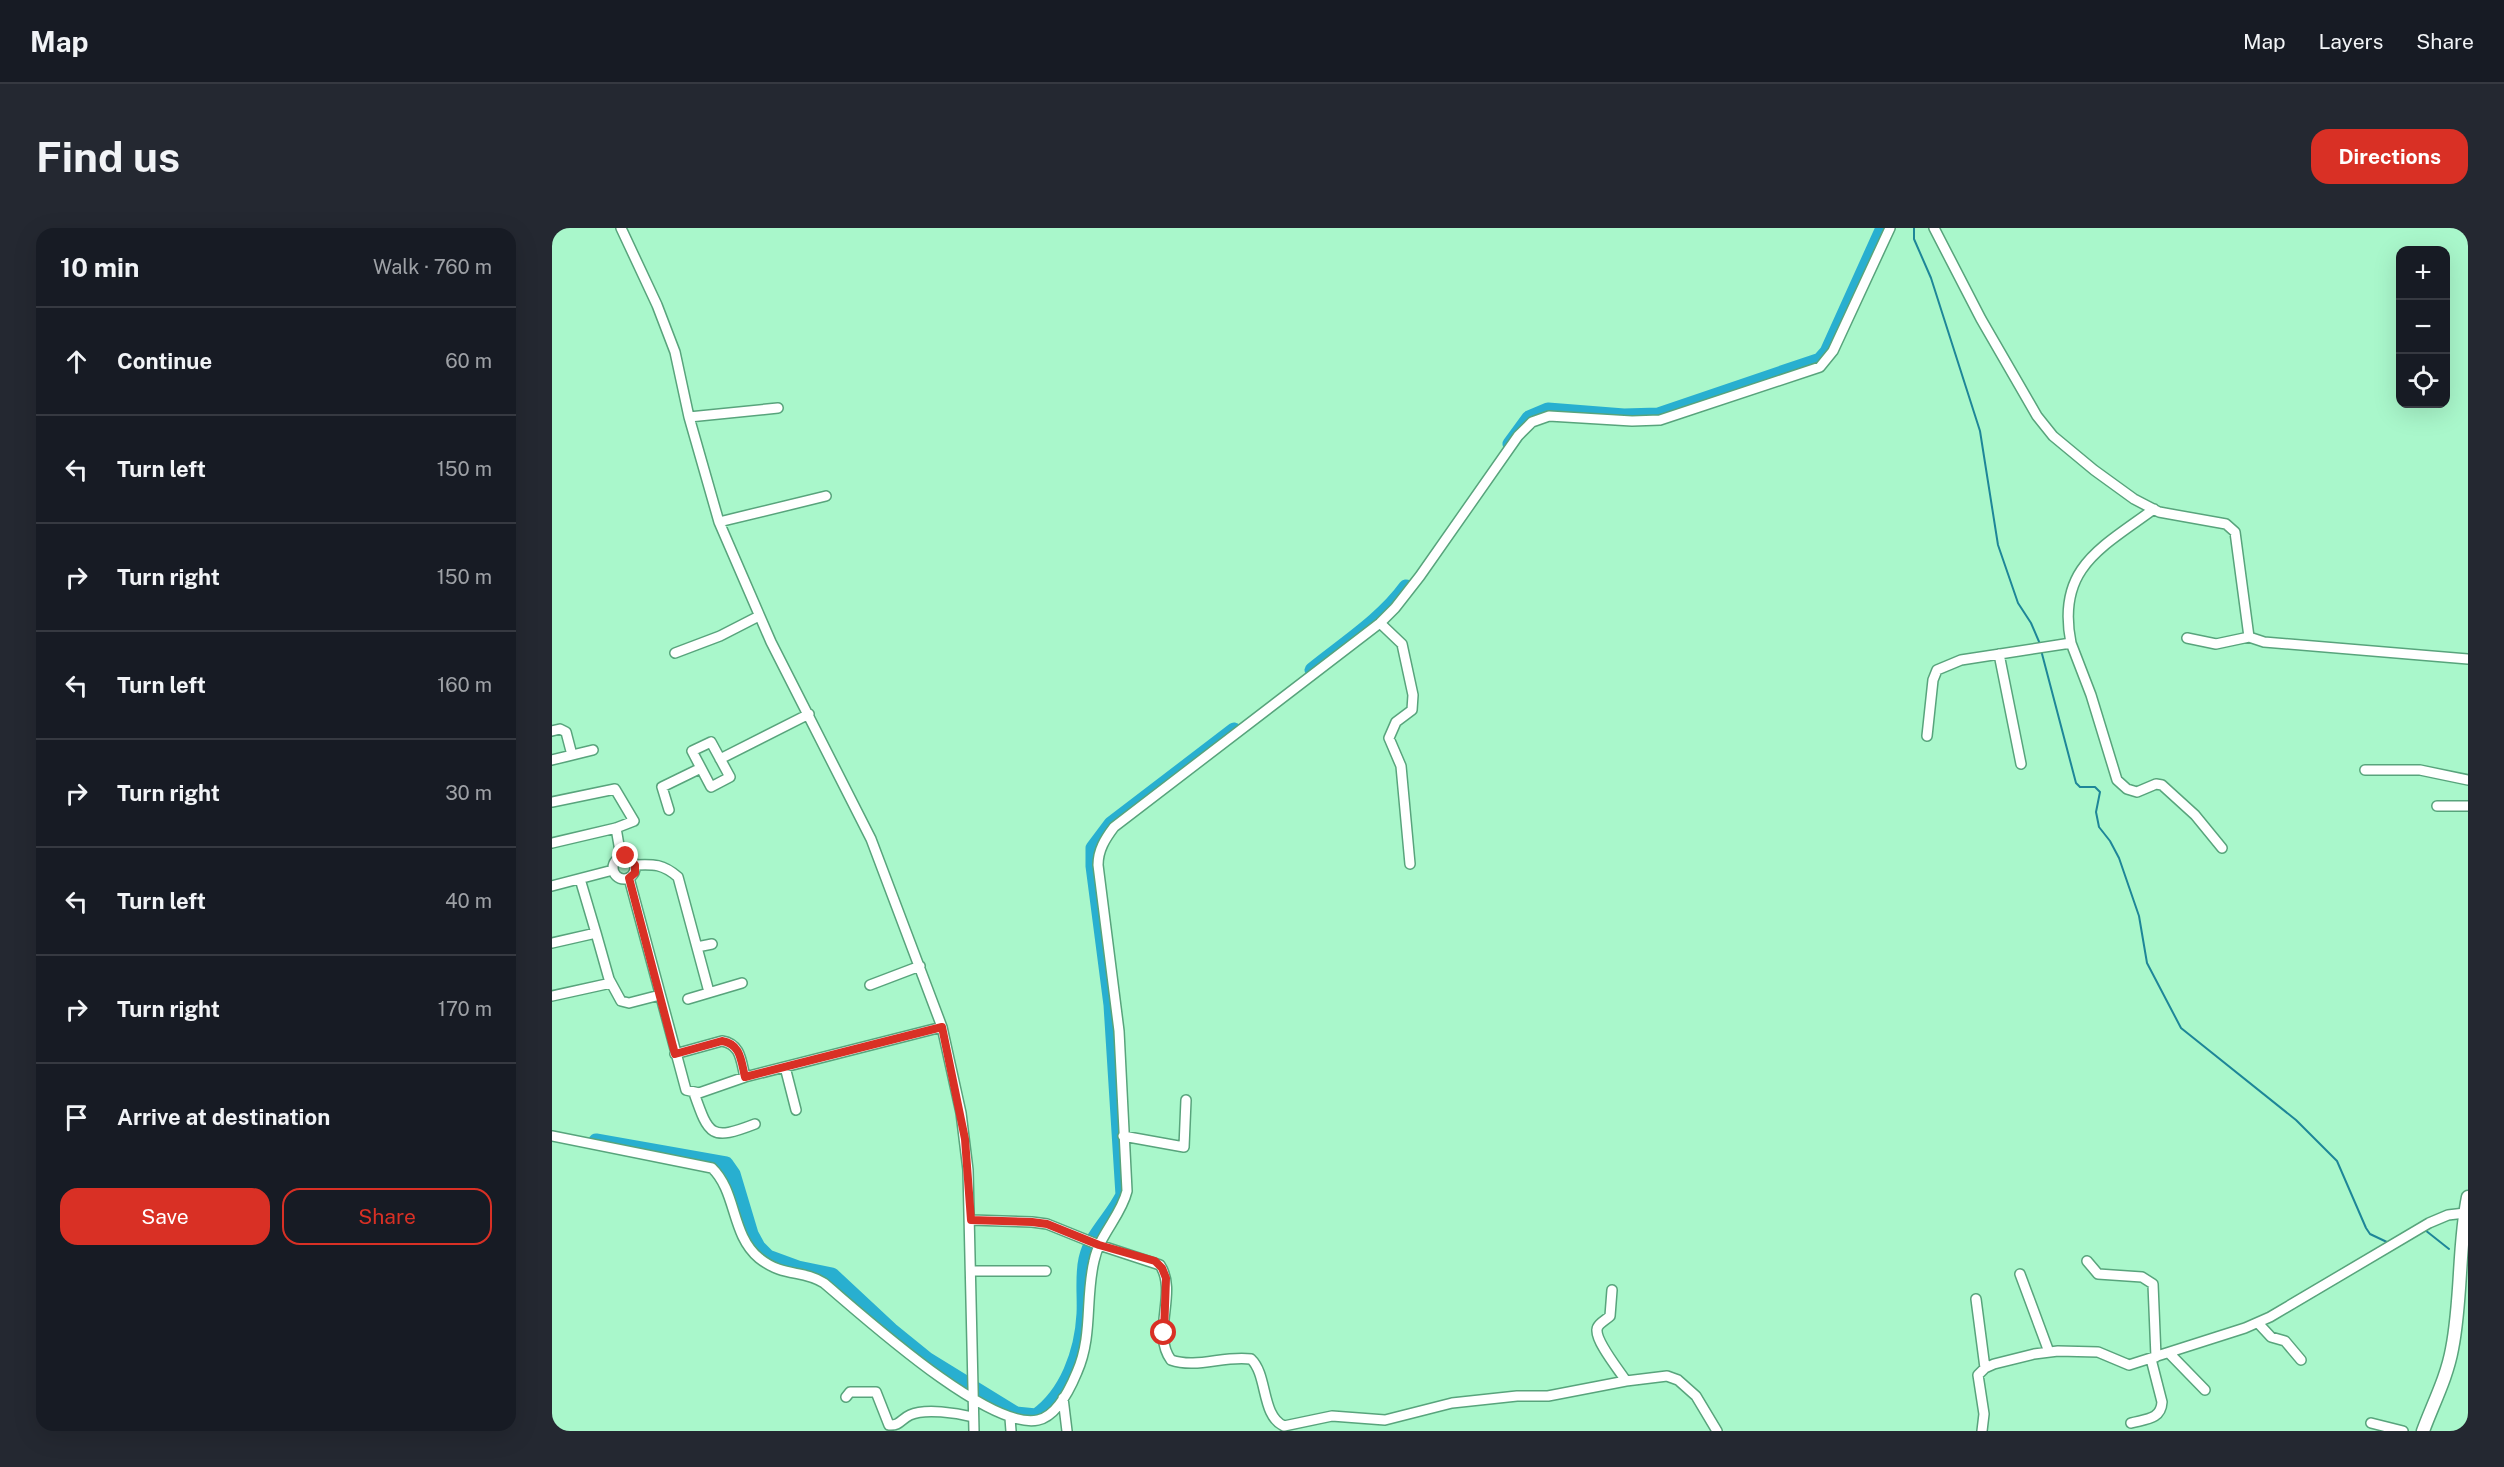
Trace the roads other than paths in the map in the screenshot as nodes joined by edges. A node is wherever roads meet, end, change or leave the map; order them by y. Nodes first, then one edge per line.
1 (621, 228) edge
2 (1890, 228) edge
3 (1934, 228) edge
4 (778, 408) dead end
5 (689, 417) junction
6 (826, 496) dead end
7 (2154, 509) junction
8 (719, 522) junction
9 (759, 616) junction
10 (1380, 623) junction
11 (2249, 637) junction
12 (2187, 638) dead end
13 (2071, 643) junction
14 (675, 653) dead end
15 (1999, 654) junction
16 (2468, 659) edge
17 (809, 714) junction
18 (552, 731) edge
19 (1927, 736) dead end
20 (593, 750) dead end
21 (572, 755) junction
22 (720, 759) junction
23 (552, 760) edge
24 (2021, 764) dead end
25 (701, 768) junction
26 (2365, 770) dead end
27 (2468, 780) edge
28 (552, 802) edge
29 (2437, 806) dead end
30 (2468, 806) edge
31 (669, 810) dead end
32 (616, 828) junction
33 (552, 843) edge
34 (2222, 848) dead end
35 (621, 857) junction
36 (1410, 864) dead end
37 (635, 865) junction
38 (613, 870) junction
39 (629, 878) junction
40 (580, 879) junction
41 (552, 886) edge
42 (596, 933) junction
43 (552, 943) edge
44 (712, 944) dead end
45 (697, 947) junction
46 (920, 966) junction
47 (611, 982) junction
48 (742, 983) dead end
49 (870, 985) dead end
50 (709, 992) junction
51 (660, 995) junction
52 (552, 996) edge
53 (688, 999) dead end
54 (942, 1027) junction
55 (675, 1054) junction
56 (784, 1067) junction
57 (745, 1077) junction
58 (694, 1093) junction
59 (1185, 1100) dead end
60 (796, 1110) dead end
61 (754, 1124) dead end
62 (552, 1136) edge
63 (1123, 1136) junction
64 (2468, 1197) edge
65 (2465, 1213) junction
66 (971, 1220) junction
67 (1093, 1242) junction
68 (2087, 1261) dead end
69 (971, 1271) junction
70 (1047, 1271) dead end
71 (2020, 1274) dead end
72 (1612, 1290) dead end
73 (1976, 1299) dead end
74 (2258, 1323) junction
75 (2049, 1352) junction
76 (2169, 1353) junction
77 (2153, 1358) junction
78 (2301, 1360) dead end
79 (1985, 1368) junction
80 (1626, 1381) junction
81 (2205, 1390) dead end
82 (972, 1395) junction
83 (846, 1397) dead end
84 (1063, 1398) junction
85 (973, 1417) junction
86 (1010, 1418) junction
87 (2131, 1423) dead end
88 (2371, 1423) dead end
89 (1284, 1429) edge
90 (974, 1431) edge
91 (1011, 1431) edge
92 (1067, 1431) edge
93 (1717, 1431) edge
94 (1982, 1431) edge
95 (2403, 1431) edge
96 (2423, 1431) edge

1 - 5 street
2 - 10 street
3 - 7 street
4 - 5 street
5 - 8 street
6 - 8 street
7 - 11 street
7 - 13 street
8 - 9 street
9 - 14 street
9 - 17 street
10 - 36 street
10 - 63 street
11 - 12 street
11 - 16 street
13 - 15 street
13 - 34 street
15 - 19 street
15 - 24 street
17 - 22 street
17 - 46 street
18 - 21 street
20 - 21 street
21 - 23 street
22 - 25 street
22 - 25 street
25 - 31 street
26 - 27 street
28 - 32 street
29 - 30 street
32 - 33 street
32 - 35 street
35 - 37 street
35 - 38 street
37 - 39 street
37 - 45 street
38 - 39 street
38 - 40 street
39 - 51 street
40 - 41 street
40 - 42 street
42 - 43 street
42 - 47 street
44 - 45 street
45 - 50 street
46 - 49 street
46 - 54 street
47 - 51 street
47 - 52 street
48 - 50 street
50 - 53 street
51 - 55 street
54 - 56 street
54 - 66 street
55 - 57 street
55 - 58 street
56 - 57 street
56 - 60 street
57 - 58 street
58 - 61 street
59 - 63 street
62 - 82 street
63 - 67 street
64 - 65 main road
65 - 74 street
65 - 96 main road
66 - 67 street
66 - 69 street
67 - 84 street
67 - 89 street
68 - 77 street
69 - 70 street
69 - 82 street
71 - 75 street
72 - 80 street
73 - 79 street
74 - 76 street
74 - 78 street
75 - 77 street
75 - 79 street
76 - 77 street
76 - 81 street
77 - 87 street
79 - 94 street
80 - 89 street
80 - 93 street
82 - 85 street
82 - 86 street
83 - 85 street
84 - 86 street
84 - 92 street
85 - 90 street
86 - 91 street
88 - 95 street

